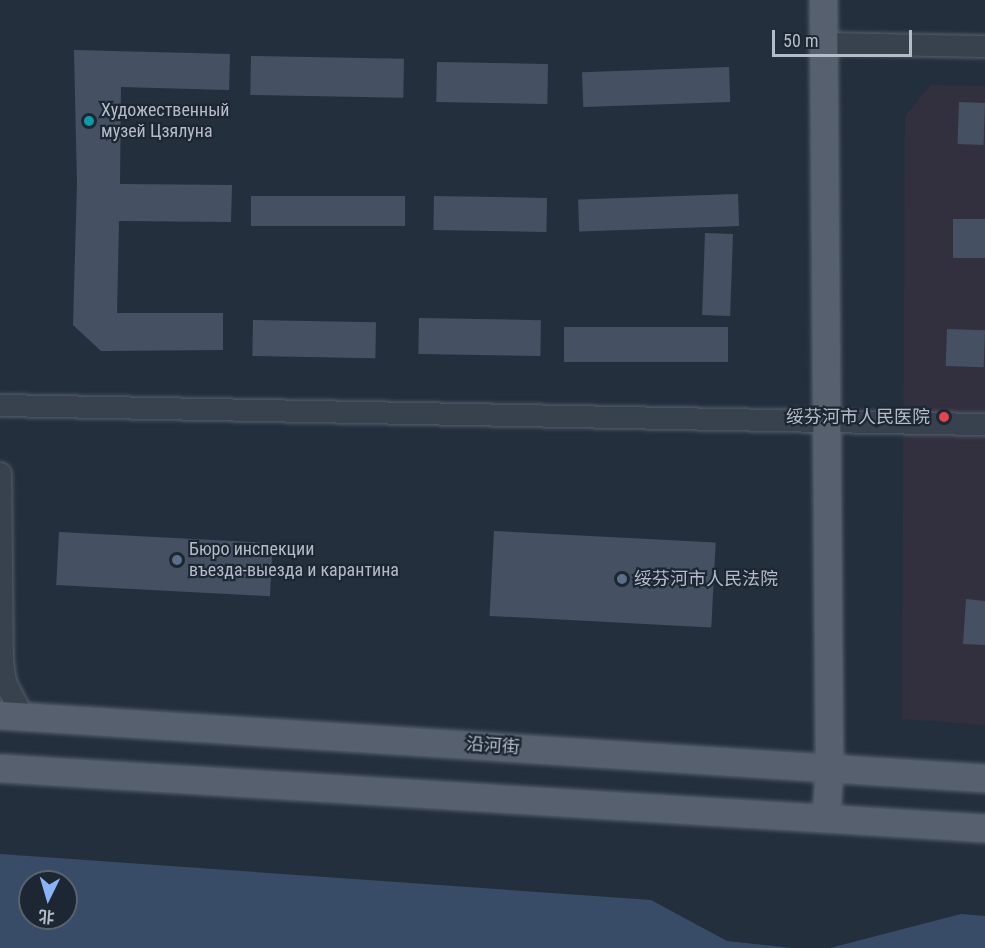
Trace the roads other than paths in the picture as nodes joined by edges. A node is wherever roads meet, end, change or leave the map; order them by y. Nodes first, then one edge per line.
1 (823, 0) edge
2 (825, 42) junction
3 (985, 46) edge
4 (0, 405) edge
5 (827, 421) junction
6 (985, 424) edge
7 (0, 473) edge
8 (11, 715) edge
9 (0, 768) edge
10 (829, 768) junction
11 (985, 778) edge
12 (826, 817) junction
13 (985, 828) edge

1 - 2 main road
2 - 3 street
2 - 5 main road
4 - 5 street
5 - 6 street
5 - 10 main road
7 - 8 street
8 - 10 main road, 沿河街
9 - 12 main road
10 - 11 main road, 沿河街
10 - 12 main road
12 - 13 main road

